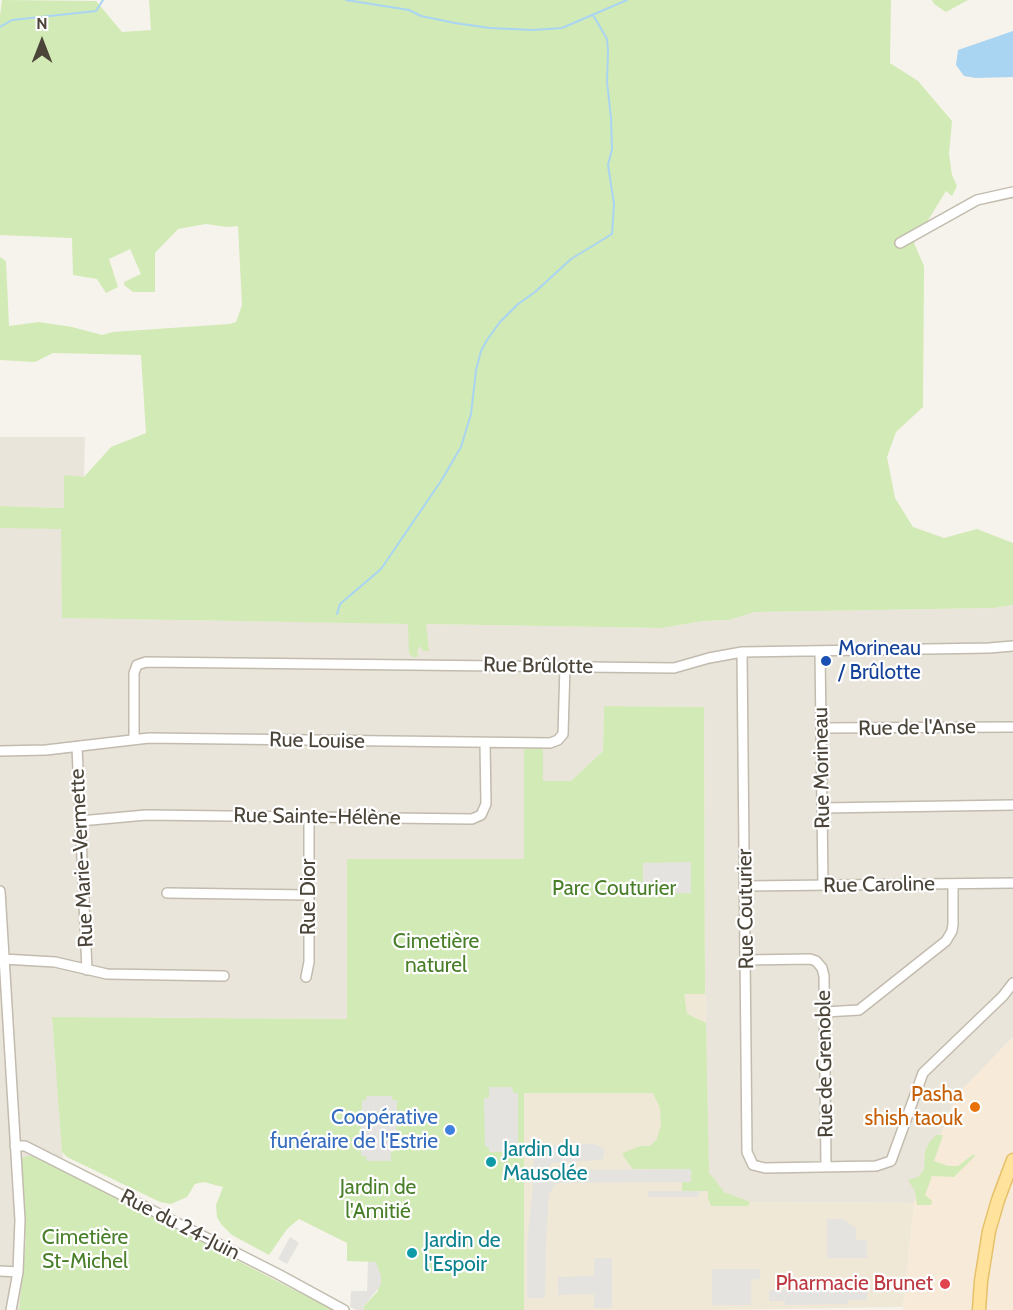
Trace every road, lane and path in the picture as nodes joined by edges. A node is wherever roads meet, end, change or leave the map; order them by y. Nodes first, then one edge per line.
1 (1013, 192) edge
2 (900, 243) dead end
3 (1013, 646) edge
4 (820, 651) junction
5 (741, 652) junction
6 (565, 666) junction
7 (1013, 727) edge
8 (821, 728) junction
9 (134, 740) junction
10 (485, 743) junction
11 (77, 747) junction
12 (0, 751) edge
13 (1013, 805) edge
14 (822, 808) junction
15 (309, 817) junction
16 (80, 821) junction
17 (1013, 883) edge
18 (954, 884) junction
19 (823, 885) junction
20 (745, 886) junction
21 (0, 891) edge
22 (166, 894) dead end
23 (309, 896) junction
24 (2, 959) edge
25 (747, 960) junction
26 (87, 970) junction
27 (224, 976) dead end
28 (306, 977) dead end
29 (1013, 983) edge
30 (825, 1012) junction
31 (15, 1146) junction
32 (1013, 1160) edge
33 (826, 1167) junction
34 (0, 1271) edge
35 (18, 1272) junction
36 (11, 1310) edge
37 (344, 1310) edge
38 (979, 1310) edge

1 - 2 street
3 - 4 street, Rue Brûlotte
4 - 5 street, Rue Brûlotte
4 - 8 street, Rue Morineau
5 - 6 street, Rue Brûlotte
5 - 20 street, Rue Couturier
6 - 9 street, Rue Brûlotte
6 - 10 street, Rue Louise
7 - 8 street, Rue de l'Anse
8 - 14 street, Rue Morineau
9 - 10 street, Rue Louise
9 - 11 street, Rue Louise
10 - 15 street, Rue Sainte-Hélène
11 - 12 street, Rue Louise
11 - 16 street, Rue Marie-Vermette
13 - 14 street
14 - 19 street, Rue Morineau
15 - 16 street, Rue Sainte-Hélène
15 - 23 street, Rue Dior
16 - 26 street, Rue Marie-Vermette
17 - 18 street, Rue Caroline
18 - 19 street, Rue Caroline
18 - 30 street
19 - 20 street, Rue Caroline
20 - 25 street, Rue Couturier
21 - 24 street
22 - 23 street
23 - 28 street, Rue Dior
24 - 26 street
24 - 31 street
25 - 30 street, Rue de Grenoble
25 - 33 street, Rue Couturier
26 - 27 street
29 - 33 street
30 - 33 street, Rue de Grenoble
31 - 35 street
31 - 37 street, Rue du 24-Juin
32 - 38 main road
34 - 35 street
35 - 36 street

